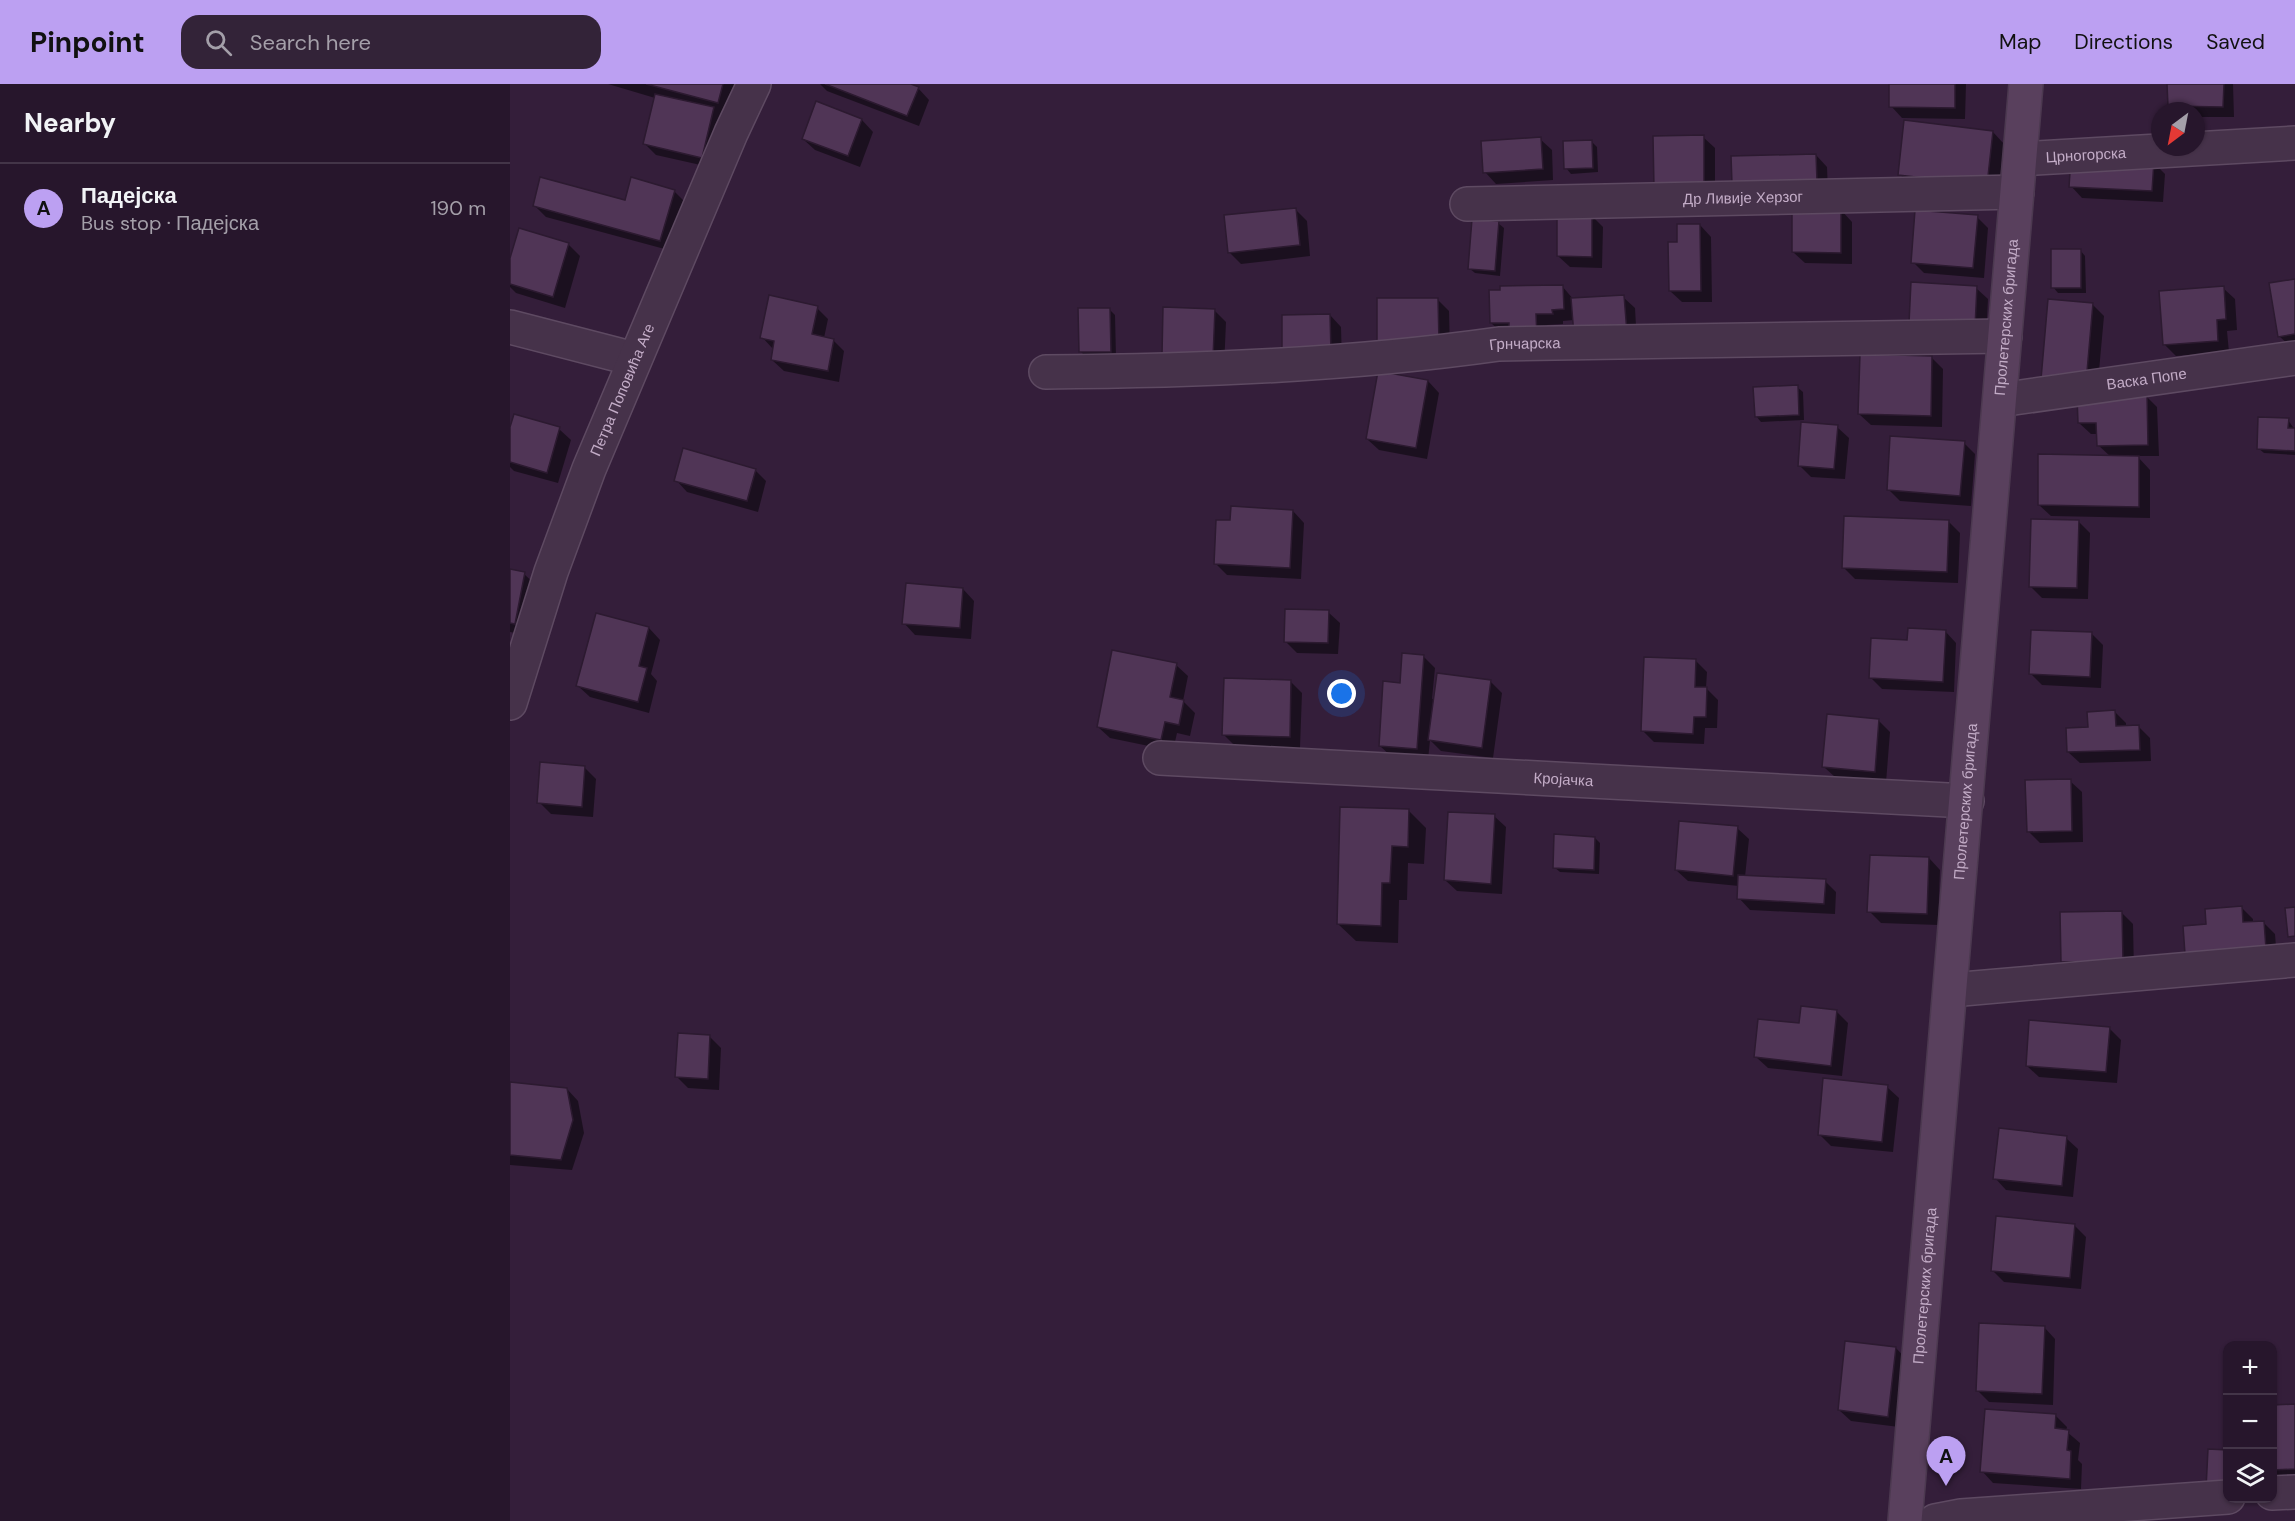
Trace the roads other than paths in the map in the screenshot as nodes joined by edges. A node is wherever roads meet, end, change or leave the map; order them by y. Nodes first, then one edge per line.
1 (754, 84) edge
2 (2026, 84) edge
3 (2295, 143) edge
4 (2020, 159) junction
5 (2017, 192) junction
6 (1467, 204) dead end
7 (510, 327) edge
8 (2005, 336) junction
9 (2295, 358) edge
10 (634, 359) junction
11 (1046, 372) dead end
12 (2000, 400) junction
13 (510, 703) edge
14 (1160, 758) dead end
15 (1967, 801) junction
16 (2295, 960) edge
17 (1951, 990) junction
18 (2295, 1492) edge
19 (2277, 1493) edge
20 (2223, 1497) edge
21 (1905, 1521) edge
22 (1935, 1521) edge

1 - 10 street, Петра Поповића Аге
2 - 4 street, Пролетерских бригада
3 - 4 street, Црногорска
4 - 5 street, Пролетерских бригада
5 - 6 street, Др Ливије Херзог
5 - 8 street, Пролетерских бригада
7 - 10 street
8 - 11 street, Грнчарска
8 - 12 street, Пролетерских бригада
9 - 12 street, Васка Попе
10 - 13 street, Петра Поповића Аге
12 - 15 street, Пролетерских бригада
14 - 15 street, Кројачка
15 - 17 street, Пролетерских бригада
16 - 17 street
17 - 21 street, Пролетерских бригада
18 - 19 street
20 - 22 street

